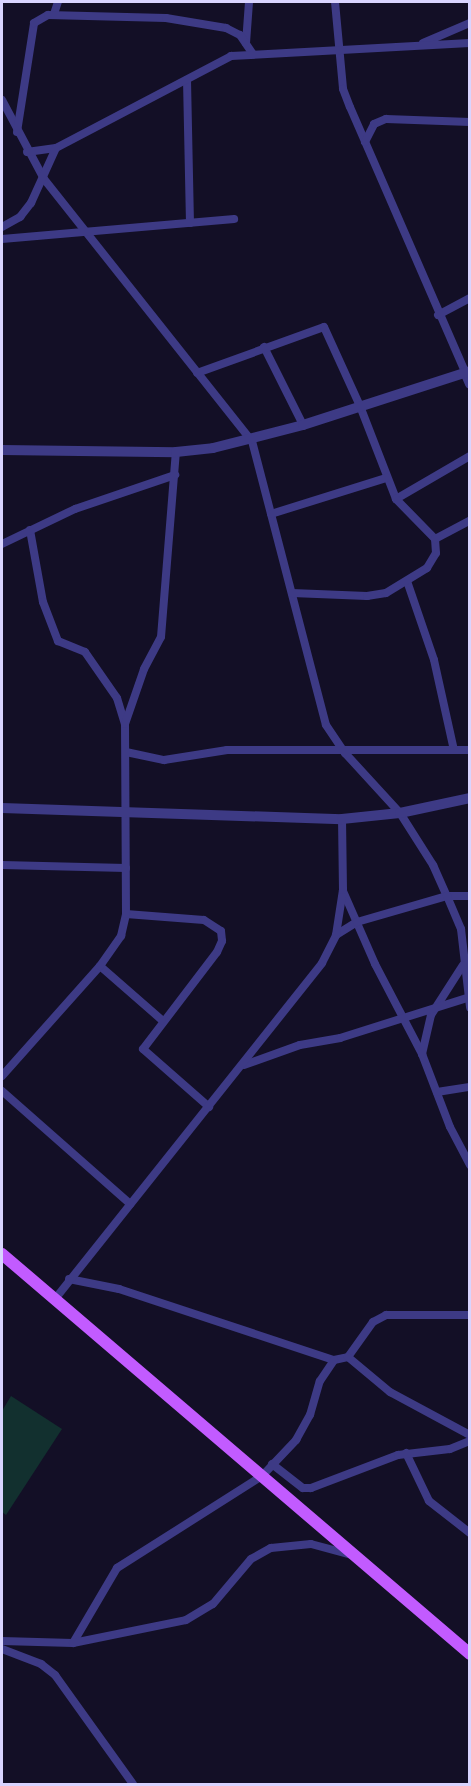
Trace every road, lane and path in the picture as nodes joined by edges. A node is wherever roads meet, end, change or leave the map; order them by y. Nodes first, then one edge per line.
1 (58, 2) edge
2 (249, 2) edge
3 (335, 2) edge
4 (54, 14) junction
5 (470, 23) edge
6 (246, 43) junction
7 (470, 43) edge
8 (418, 45) junction
9 (341, 50) junction
10 (253, 54) junction
11 (187, 80) junction
12 (2, 100) edge
13 (470, 122) edge
14 (17, 132) junction
15 (365, 142) junction
16 (56, 148) junction
17 (27, 152) junction
18 (44, 179) junction
19 (234, 219) dead end
20 (190, 223) junction
21 (2, 227) edge
22 (84, 232) junction
23 (2, 239) edge
24 (470, 298) edge
25 (438, 315) junction
26 (264, 347) junction
27 (467, 372) edge
28 (197, 373) junction
29 (470, 384) edge
30 (360, 406) junction
31 (303, 425) junction
32 (252, 441) junction
33 (2, 450) edge
34 (176, 452) junction
35 (470, 456) edge
36 (175, 475) junction
37 (386, 478) junction
38 (396, 499) junction
39 (271, 514) junction
40 (470, 520) edge
41 (30, 530) junction
42 (435, 539) junction
43 (2, 544) edge
44 (407, 580) junction
45 (292, 593) junction
46 (125, 724) junction
47 (454, 750) junction
48 (470, 750) edge
49 (126, 752) junction
50 (345, 753) junction
51 (470, 798) edge
52 (2, 808) edge
53 (127, 812) junction
54 (400, 813) junction
55 (342, 819) junction
56 (2, 865) edge
57 (126, 868) junction
58 (343, 890) junction
59 (447, 896) junction
60 (470, 896) edge
61 (126, 914) junction
62 (357, 922) junction
63 (336, 935) junction
64 (463, 965) junction
65 (100, 966) junction
66 (469, 1001) edge
67 (436, 1005) junction
68 (401, 1016) junction
69 (162, 1020) junction
70 (422, 1054) junction
71 (243, 1065) junction
72 (2, 1076) edge
73 (470, 1087) edge
74 (2, 1091) edge
75 (437, 1092) junction
76 (208, 1107) junction
77 (470, 1165) edge
78 (130, 1204) junction
79 (2, 1254) edge
80 (69, 1279) junction
81 (55, 1299) junction
82 (470, 1315) edge
83 (348, 1357) junction
84 (334, 1360) junction
85 (470, 1435) edge
86 (470, 1441) edge
87 (405, 1453) junction
88 (272, 1464) junction
89 (262, 1476) junction
90 (470, 1533) edge
91 (358, 1557) junction
92 (2, 1641) edge
93 (73, 1642) junction
94 (2, 1649) edge
95 (469, 1651) edge
96 (133, 1785) edge

1 - 4 street
2 - 6 street
3 - 9 street
4 - 6 street
4 - 14 street
5 - 8 street
6 - 10 street
7 - 8 street
8 - 9 street
9 - 10 street
9 - 15 street
10 - 11 street
11 - 16 street
11 - 20 street
12 - 14 street
13 - 15 street
14 - 17 street
15 - 25 street
16 - 17 street
16 - 18 street
17 - 18 street
18 - 21 street
18 - 22 street
19 - 20 street
20 - 22 street
22 - 23 street
22 - 28 street
24 - 25 street
25 - 27 street
26 - 28 street
26 - 30 street
26 - 31 street
27 - 29 street
27 - 30 street
28 - 32 street
30 - 31 street
30 - 37 street
31 - 32 street
32 - 34 street
32 - 39 street
33 - 34 street
34 - 36 street
35 - 38 street
36 - 41 street
36 - 46 street
37 - 38 street
37 - 39 street
38 - 42 street
39 - 45 street
40 - 42 street
41 - 43 street
41 - 46 street
42 - 44 street
44 - 45 street
44 - 47 street
45 - 50 street
46 - 49 street
47 - 48 street
47 - 50 street
49 - 50 street
49 - 53 street
50 - 54 street
51 - 54 street
52 - 53 street
53 - 55 street
53 - 57 street
54 - 55 street
54 - 59 street
55 - 58 street
56 - 57 street
57 - 61 street
58 - 62 street
58 - 63 street
59 - 60 street
59 - 62 street
59 - 64 street
61 - 65 street
61 - 69 street
62 - 63 street
62 - 68 street
63 - 71 street
64 - 66 street
64 - 67 street
65 - 69 street
65 - 72 street
66 - 67 street
67 - 68 street
67 - 70 street
68 - 70 street
68 - 71 street
69 - 76 street
70 - 75 street
71 - 76 street
73 - 75 street
74 - 78 street
75 - 77 street
76 - 78 street
78 - 80 street
79 - 81 main road
80 - 81 street
80 - 84 street
81 - 89 main road
82 - 83 street
83 - 84 street
83 - 85 street
84 - 88 street
86 - 87 street
87 - 88 street
87 - 90 street
88 - 89 street
89 - 91 main road
89 - 93 street
91 - 93 street
91 - 95 main road
92 - 93 street
94 - 96 street

